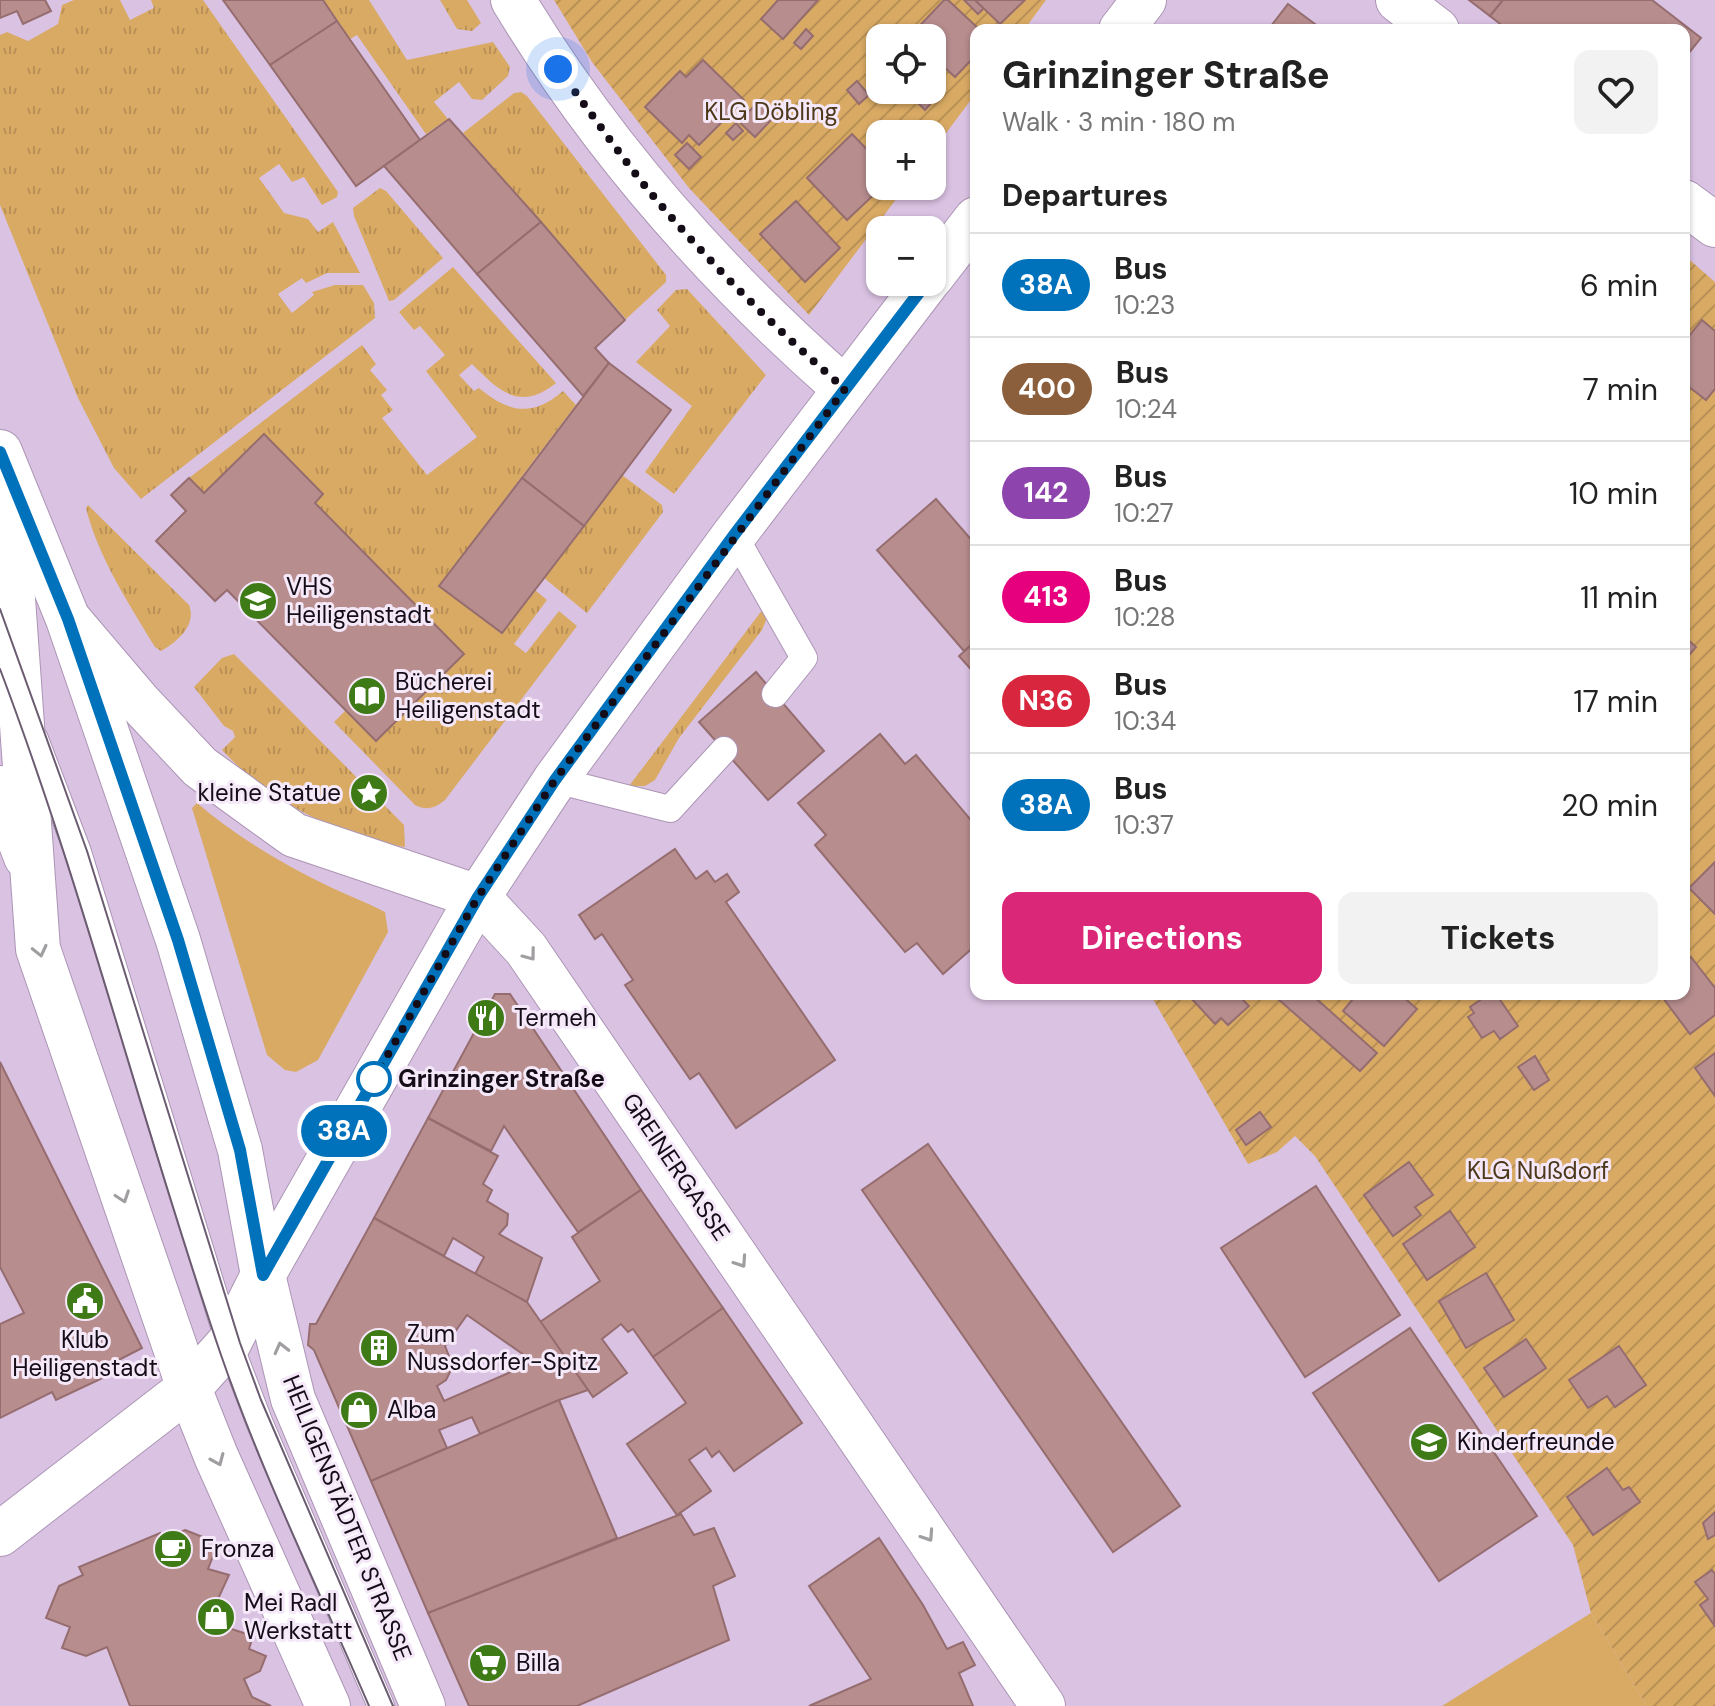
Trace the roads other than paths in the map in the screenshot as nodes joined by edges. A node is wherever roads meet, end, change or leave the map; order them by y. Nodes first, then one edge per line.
1 (513, 0) edge
2 (1144, 0) edge
3 (1398, 0) edge
4 (1126, 24) edge
5 (1429, 24) edge
6 (1690, 206) edge
7 (1715, 225) edge
8 (970, 227) edge
9 (946, 258) edge
10 (916, 296) edge
11 (845, 389) junction
12 (1, 455) edge
13 (734, 535) junction
14 (68, 619) junction
15 (0, 642) edge
16 (775, 694) dead end
17 (20, 698) junction
18 (724, 750) dead end
19 (555, 780) junction
20 (0, 788) edge
21 (32, 874) junction
22 (478, 897) junction
23 (263, 1275) junction
24 (229, 1343) junction
25 (189, 1388) junction
26 (0, 1534) edge
27 (328, 1706) edge
28 (381, 1706) edge
29 (423, 1706) edge
30 (1043, 1706) edge

1 - 11 street
2 - 4 street
3 - 5 street
6 - 7 street
8 - 9 street
10 - 11 street
11 - 13 street
12 - 14 street, HEILIGENSTÄDTER STRASSE
12 - 17 street, HEILIGENSTÄDTER STRASSE
13 - 16 lane
13 - 19 street
14 - 22 street, GREINERGASSE
14 - 23 street, HEILIGENSTÄDTER STRASSE
15 - 17 lane
17 - 21 street, HEILIGENSTÄDTER STRASSE
17 - 24 lane
18 - 19 lane
19 - 22 street
20 - 21 street, HEILIGENSTÄDTER STRASSE
21 -> 25 street, HEILIGENSTÄDTER STRASSE
22 - 23 street
22 -> 30 street, GREINERGASSE
23 - 24 street
29 -> 23 street, HEILIGENSTÄDTER STRASSE
24 - 25 street
24 - 28 lane
25 - 26 street
25 -> 27 street, HEILIGENSTÄDTER STRASSE

